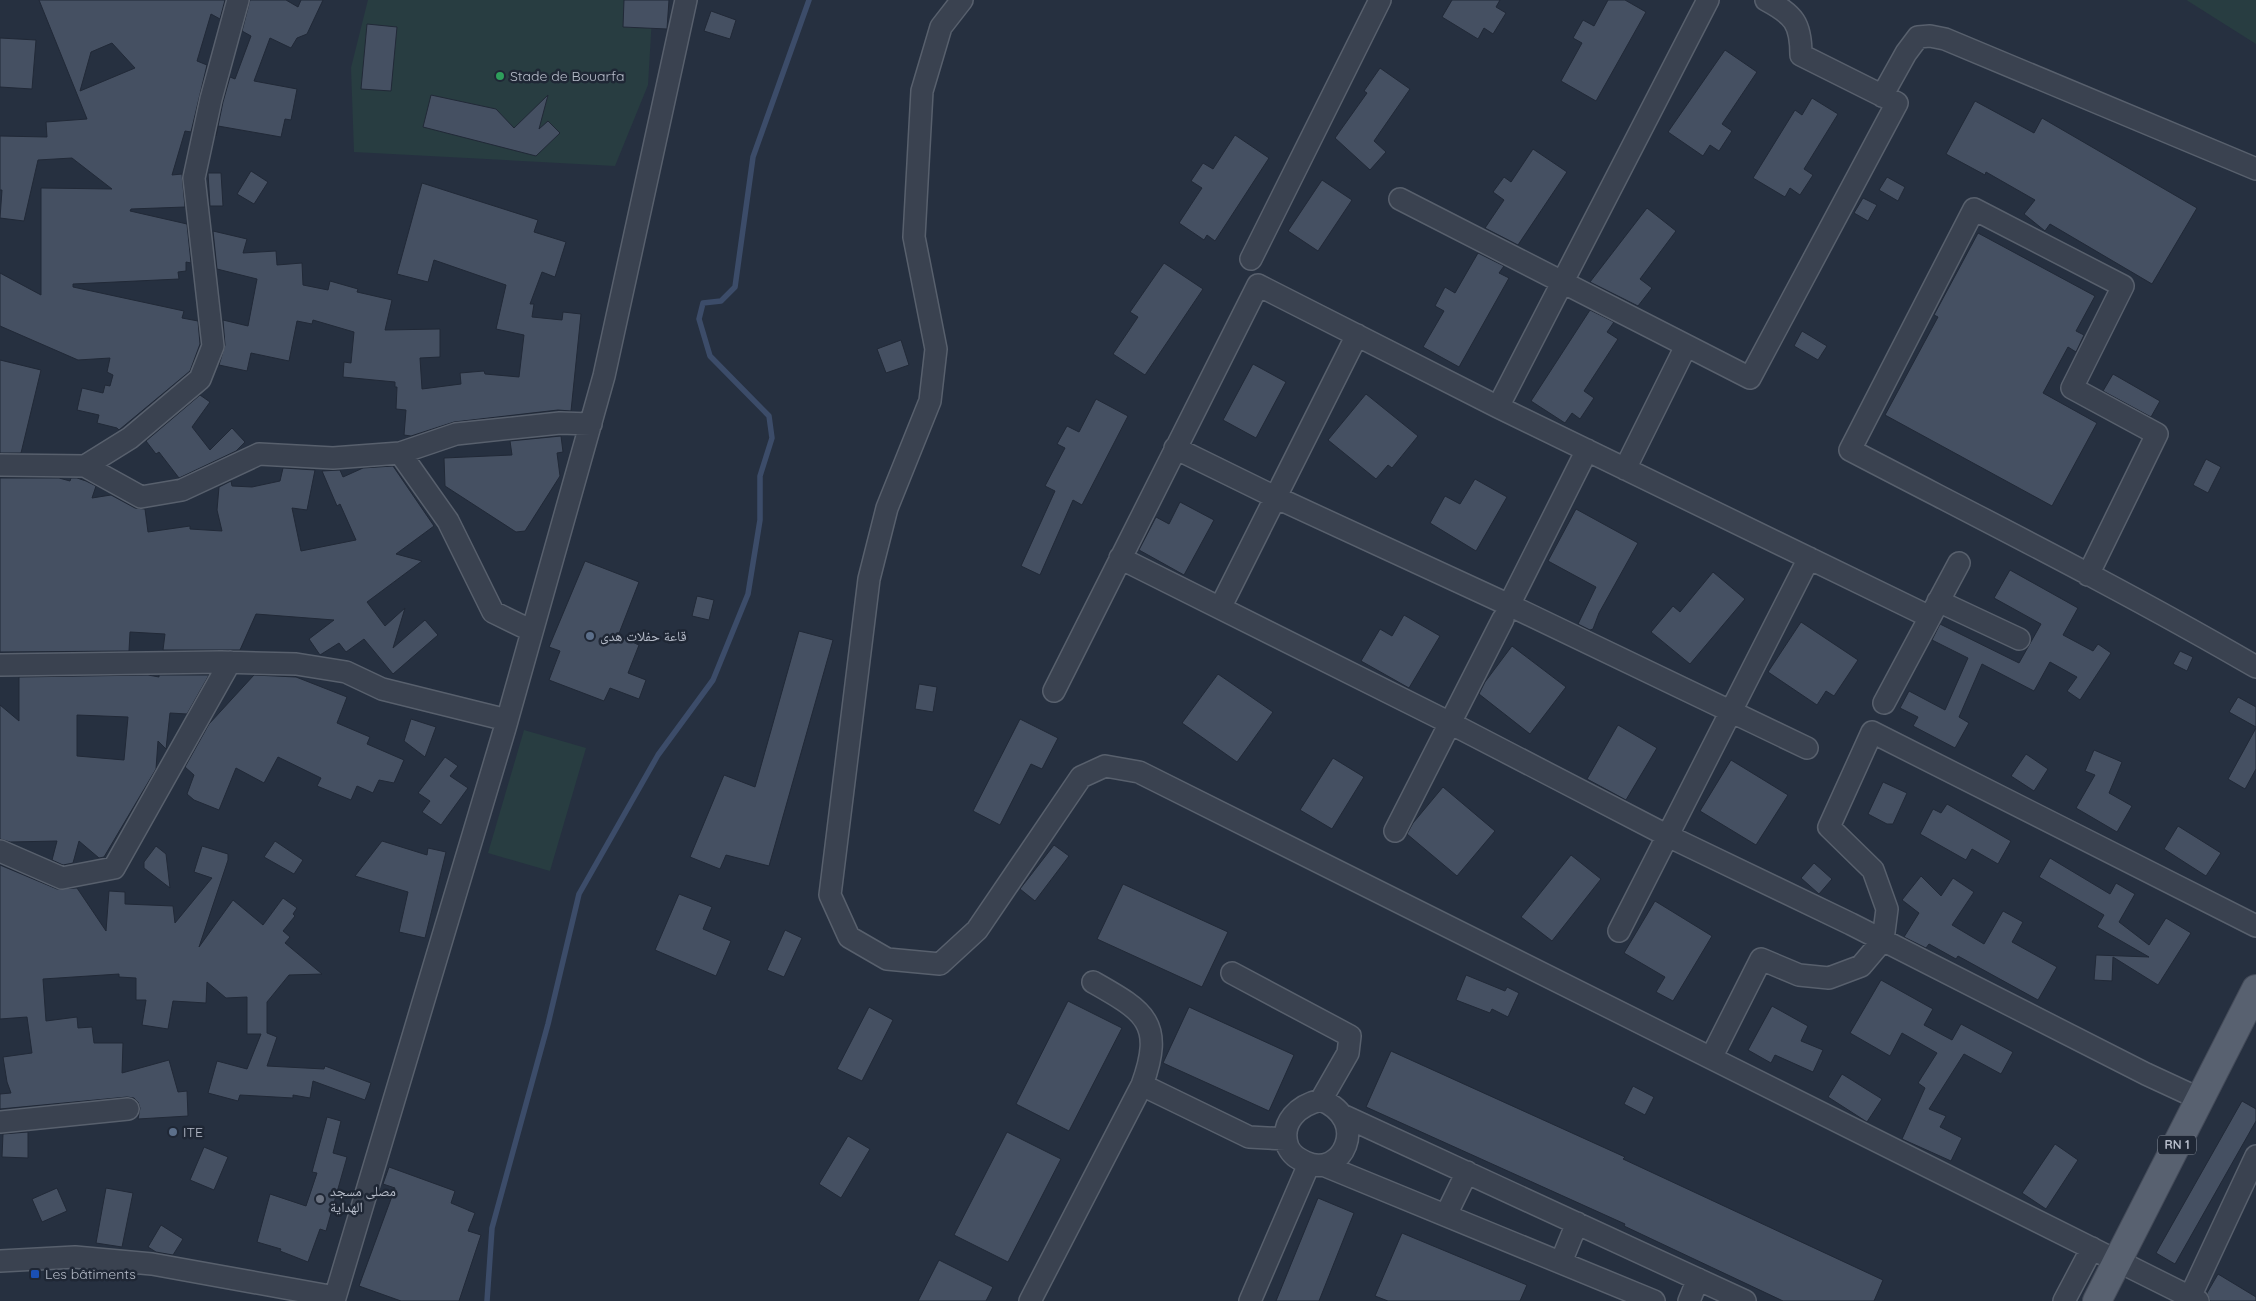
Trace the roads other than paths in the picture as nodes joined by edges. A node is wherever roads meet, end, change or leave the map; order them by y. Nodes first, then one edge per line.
1 (238, 0) edge
2 (686, 0) edge
3 (962, 0) edge
4 (1380, 0) edge
5 (1708, 0) edge
6 (1766, 0) edge
7 (1882, 96) junction
8 (2256, 169) edge
9 (1400, 199) dead end
10 (1251, 258) dead end
11 (1562, 283) junction
12 (1357, 335) junction
13 (1686, 346) junction
14 (1498, 407) junction
15 (591, 424) junction
16 (1175, 448) junction
17 (1587, 450) junction
18 (400, 453) junction
19 (0, 465) edge
20 (85, 466) junction
21 (1625, 469) junction
22 (1275, 497) junction
23 (1120, 558) junction
24 (1809, 558) junction
25 (1959, 563) dead end
26 (2088, 575) junction
27 (1220, 608) junction
28 (1934, 609) junction
29 (1506, 612) junction
30 (532, 631) junction
31 (2019, 639) dead end
32 (230, 662) junction
33 (0, 665) edge
34 (2256, 667) edge
35 (1054, 691) dead end
36 (1884, 703) dead end
37 (1731, 712) junction
38 (507, 720) junction
39 (1450, 723) junction
40 (1807, 748) dead end
41 (1395, 831) dead end
42 (1668, 836) junction
43 (0, 851) edge
44 (2256, 926) edge
45 (1620, 931) dead end
46 (1883, 940) junction
47 (1232, 973) dead end
48 (1092, 982) dead end
49 (2256, 989) edge
50 (2256, 1011) edge
51 (1711, 1058) junction
52 (1142, 1085) junction
53 (2200, 1099) junction
54 (1320, 1100) junction
55 (128, 1109) dead end
56 (1342, 1115) junction
57 (0, 1122) edge
58 (1286, 1139) junction
59 (2256, 1156) edge
60 (1316, 1164) junction
61 (1467, 1172) junction
62 (1446, 1215) junction
63 (1578, 1223) junction
64 (2092, 1248) junction
65 (0, 1261) edge
66 (1561, 1262) junction
67 (2123, 1264) junction
68 (1698, 1280) junction
69 (334, 1299) edge
70 (2191, 1300) edge
71 (1030, 1301) edge
72 (1250, 1301) edge
73 (1654, 1301) edge
74 (1689, 1301) edge
75 (1745, 1301) edge
76 (2064, 1301) edge
77 (2097, 1301) edge
78 (2110, 1301) edge

1 - 20 street
2 - 15 street
3 - 51 street
4 - 10 street
5 - 11 street
6 - 7 street
7 - 8 street
7 - 13 street
9 - 11 street
11 - 13 street
11 - 14 street
12 - 14 street
12 - 16 street
12 - 22 street
13 - 21 street
14 - 17 street
15 - 18 street
15 - 30 street
16 - 22 street
16 - 23 street
17 - 21 street
17 - 29 street
18 - 20 street
18 - 30 street
19 - 20 street
21 - 24 street
22 - 27 street
22 - 29 street
23 - 27 street
23 - 35 street
24 - 28 street
24 - 37 street
25 - 28 street
26 - 26 street
26 - 34 street
27 - 39 street
28 - 31 street
28 - 36 street
29 - 37 street
29 - 39 street
30 - 38 street
32 - 33 street
32 - 38 street
32 - 43 street
37 - 40 street
37 - 42 street
38 - 69 street
39 - 41 street
39 - 42 street
42 - 45 street
42 - 46 street
44 - 46 street
46 - 51 street
46 - 53 street
47 - 54 street
48 - 52 street
49 - 53 main road, RN 1
50 - 67 main road, RN 1
51 - 64 street
52 - 58 street
52 - 71 street
53 - 67 main road, RN 1
54 - 56 street
54 - 58 street
55 - 57 street
56 - 60 street
56 - 61 street
58 - 60 street
59 - 70 street
60 - 62 street
60 - 72 street
61 - 62 street
61 - 63 street
62 - 66 street
63 - 66 street
63 - 68 street
64 - 67 street
64 - 76 street
65 - 69 street
66 - 73 street
67 - 70 street
67 - 77 main road, RN 1
67 - 78 main road, RN 1
68 - 74 street
68 - 75 street

